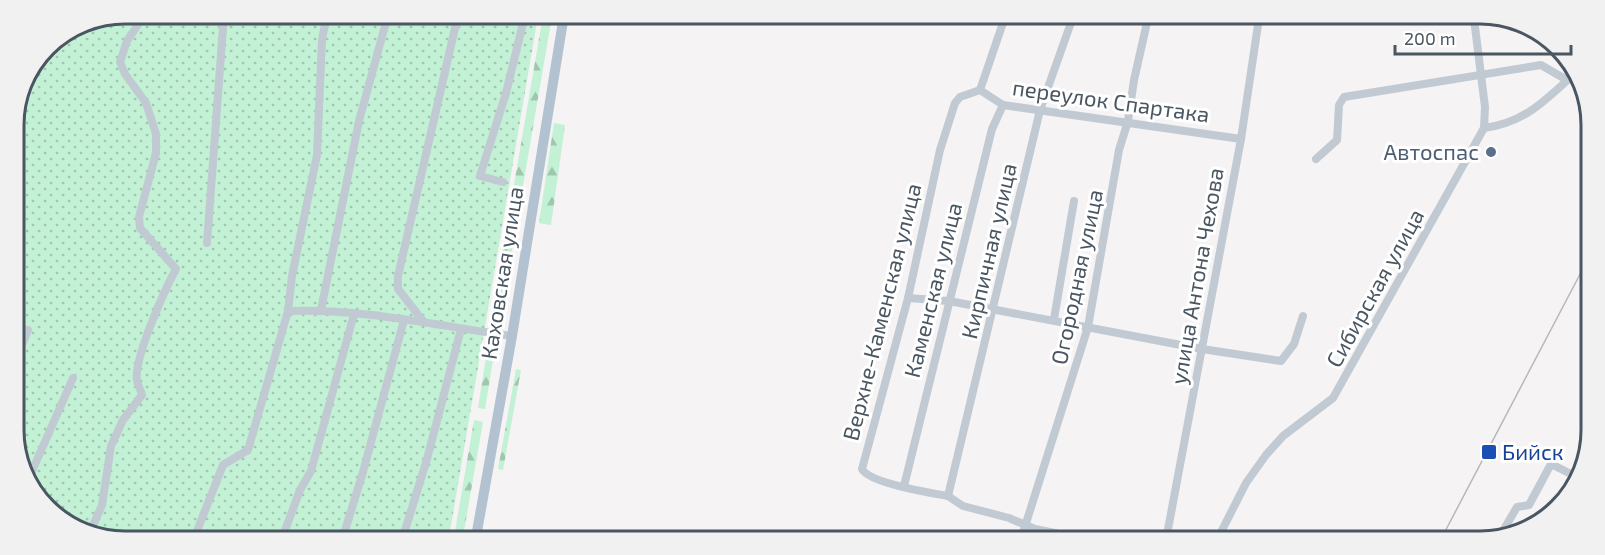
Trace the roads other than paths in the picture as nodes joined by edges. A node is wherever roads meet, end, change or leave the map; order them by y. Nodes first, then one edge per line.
1 (138, 24) edge
2 (223, 24) edge
3 (325, 24) edge
4 (386, 24) edge
5 (456, 24) edge
6 (523, 24) edge
7 (563, 24) edge
8 (1003, 24) edge
9 (1071, 24) edge
10 (1147, 24) edge
11 (1258, 24) edge
12 (1475, 24) edge
13 (1482, 74) junction
14 (1567, 76) edge
15 (1569, 78) edge
16 (980, 90) junction
17 (1003, 105) junction
18 (1040, 110) junction
19 (1128, 121) junction
20 (1484, 128) junction
21 (1240, 139) junction
22 (1316, 159) dead end
23 (503, 182) dead end
24 (1074, 201) dead end
25 (207, 243) dead end
26 (908, 298) junction
27 (949, 301) junction
28 (994, 308) junction
29 (321, 310) junction
30 (288, 311) junction
31 (354, 314) junction
32 (1303, 316) dead end
33 (1054, 319) junction
34 (404, 320) junction
35 (423, 321) junction
36 (1088, 327) junction
37 (461, 329) junction
38 (512, 336) junction
39 (1202, 349) junction
40 (73, 378) dead end
41 (33, 469) edge
42 (1570, 474) edge
43 (904, 486) junction
44 (948, 496) junction
45 (1025, 525) junction
46 (93, 526) edge
47 (1505, 528) edge
48 (197, 531) edge
49 (285, 531) edge
50 (345, 531) edge
51 (404, 531) edge
52 (477, 531) edge
53 (1023, 531) edge
54 (1045, 531) edge
55 (1168, 531) edge
56 (1222, 531) edge

1 - 46 street
2 - 25 street
3 - 30 street
4 - 29 street
5 - 35 street
6 - 23 street
7 - 38 main road, Каховская улица
8 - 16 street
9 - 18 street, Кирпичная улица
10 - 19 street, Огородная улица
11 - 21 street, улица Антона Чехова
12 - 13 street, Сибирская улица
13 - 14 street
13 - 20 street, Сибирская улица
13 - 22 street
15 - 20 street
16 - 17 street, переулок Спартака
16 - 26 street, Верхне-Каменская улица
17 - 18 street, переулок Спартака
17 - 27 street, Каменская улица
18 - 19 street, переулок Спартака
18 - 28 street, Кирпичная улица
19 - 21 street, переулок Спартака
19 - 36 street, Огородная улица
20 - 56 street, Сибирская улица
21 - 39 street, улица Антона Чехова
24 - 33 street
26 - 27 street
26 - 43 street, Верхне-Каменская улица
27 - 28 street
27 - 43 street, Каменская улица
28 - 33 street
28 - 44 street, Кирпичная улица
29 - 30 street
29 - 31 street
30 - 48 street
31 - 34 street
31 - 49 street
32 - 39 street
33 - 36 street
34 - 35 street
34 - 50 street
35 - 37 street
36 - 39 street
36 - 45 street, Огородная улица
37 - 38 street
37 - 51 street
38 - 52 main road, Каховская улица
39 - 55 street, улица Антона Чехова
40 - 41 street
42 - 47 street
43 - 44 street, Верхне-Каменская улица
44 - 45 street, Верхне-Каменская улица
45 - 53 street, Огородная улица
45 - 54 street, Верхне-Каменская улица

